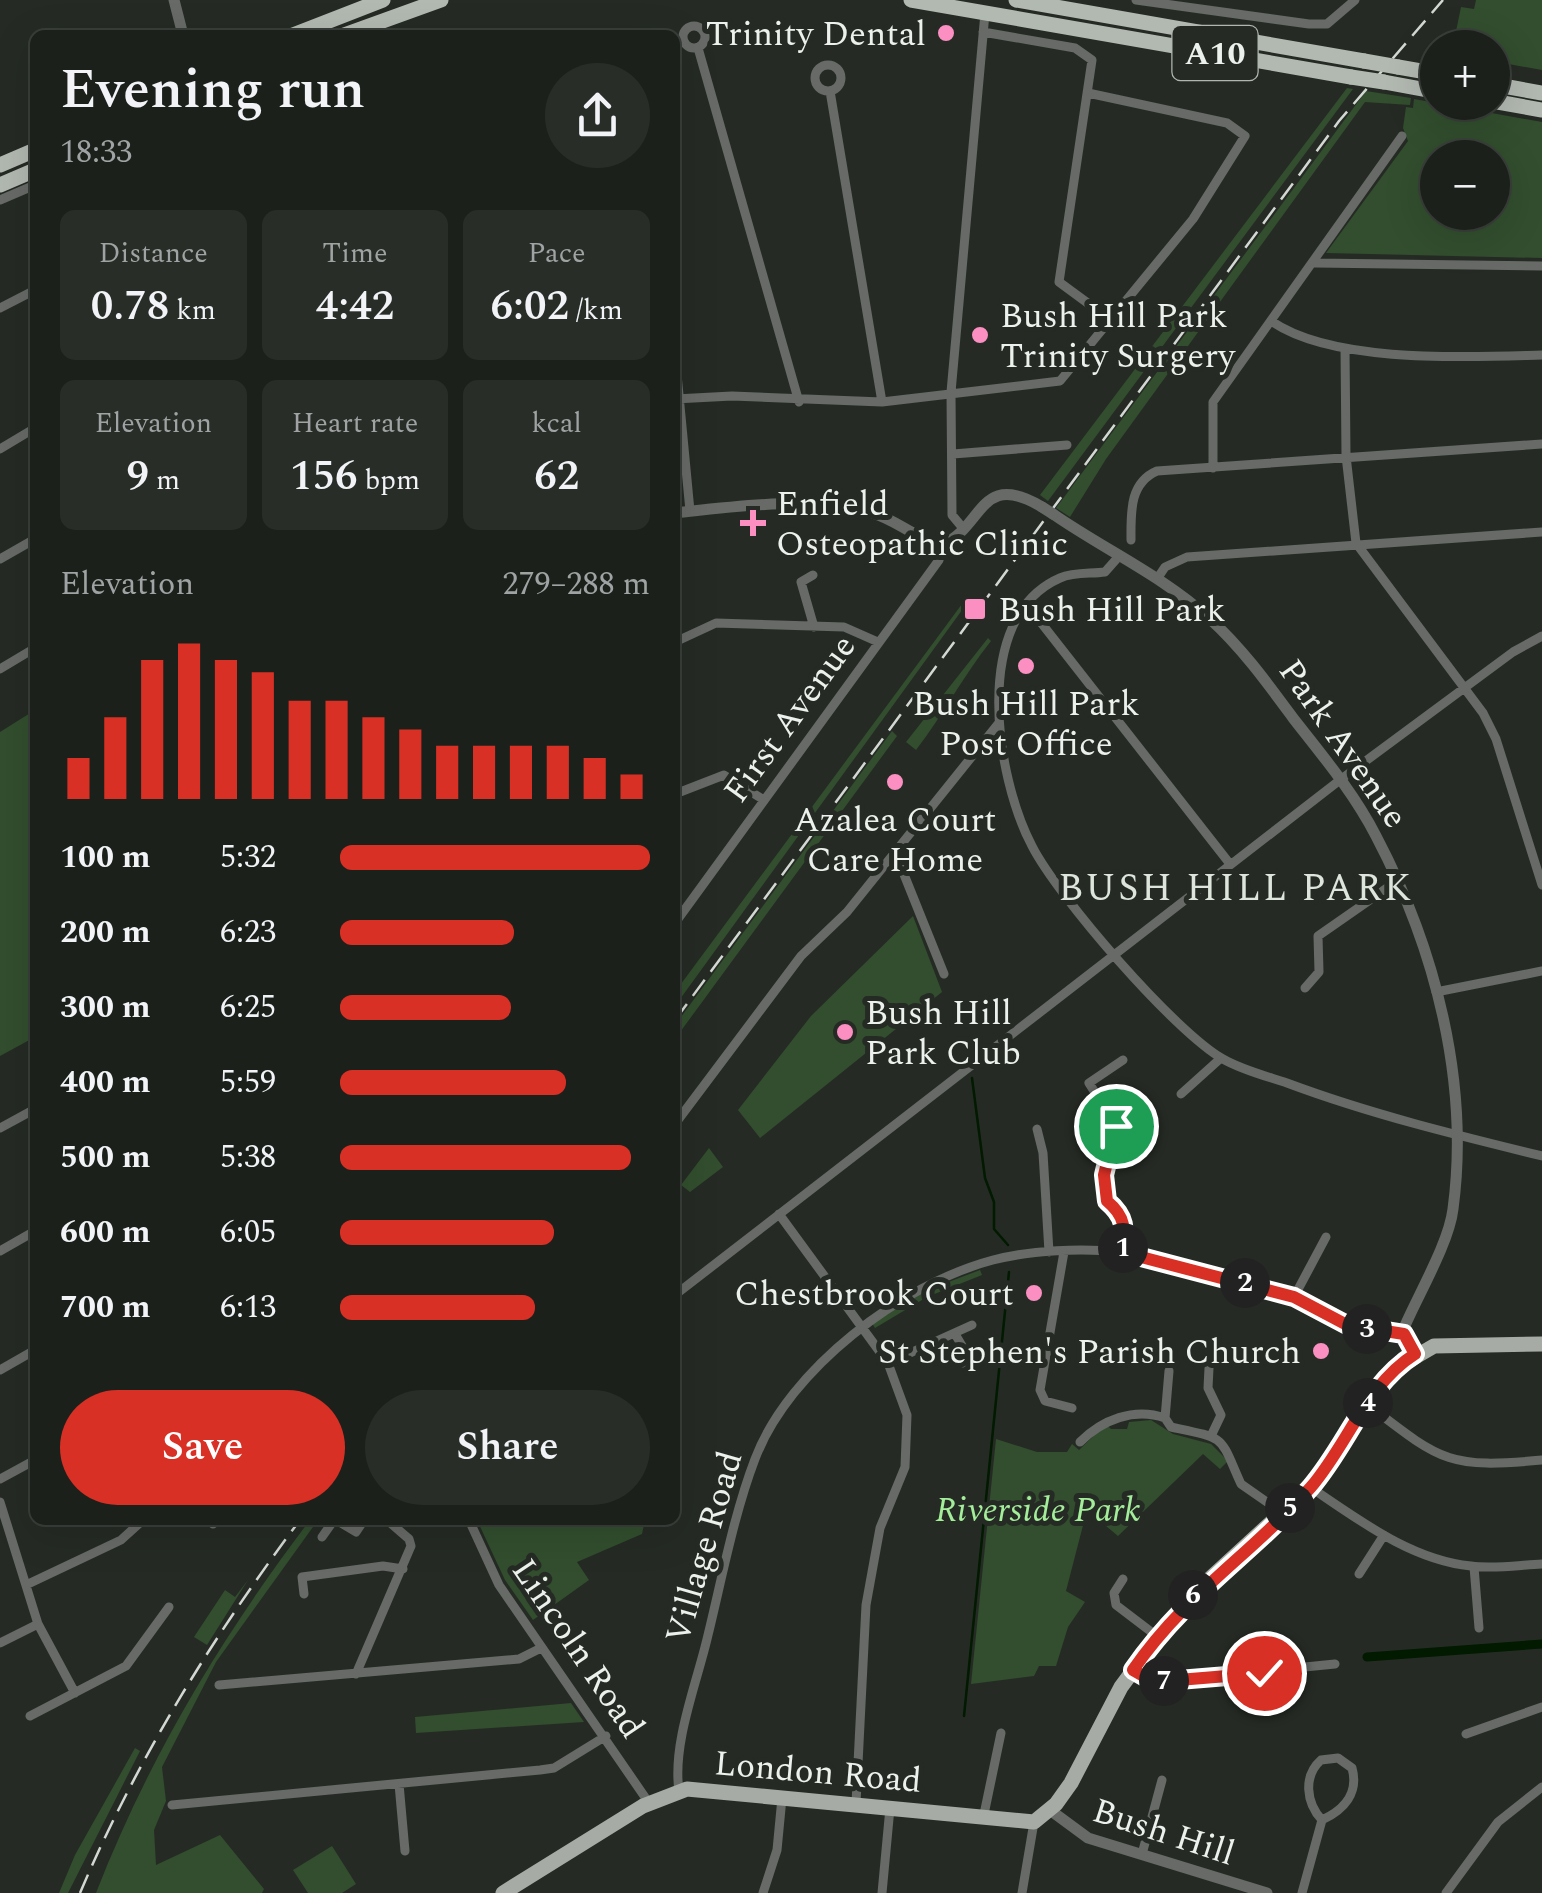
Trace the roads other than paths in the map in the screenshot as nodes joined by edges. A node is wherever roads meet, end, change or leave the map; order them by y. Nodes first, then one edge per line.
1 (174, 0) edge
2 (383, 0) edge
3 (442, 0) edge
4 (912, 0) edge
5 (1016, 0) edge
6 (1136, 0) edge
7 (1355, 0) edge
8 (982, 6) edge
9 (182, 30) edge
10 (307, 30) edge
11 (358, 30) edge
12 (983, 32) junction
13 (698, 48) dead end
14 (1420, 70) edge
15 (1510, 87) edge
16 (1420, 89) edge
17 (830, 91) dead end
18 (1542, 92) edge
19 (1088, 94) junction
20 (1510, 104) edge
21 (1542, 110) edge
22 (1402, 136) dead end
23 (30, 152) edge
24 (0, 166) edge
25 (30, 172) edge
26 (0, 185) edge
27 (30, 187) edge
28 (0, 200) edge
29 (1315, 263) junction
30 (1542, 266) edge
31 (30, 293) edge
32 (0, 308) edge
33 (1108, 318) junction
34 (1272, 321) junction
35 (1345, 348) junction
36 (1542, 355) edge
37 (951, 392) junction
38 (680, 399) edge
39 (799, 402) junction
40 (882, 402) junction
41 (680, 418) edge
42 (30, 431) edge
43 (1542, 444) edge
44 (1067, 445) dead end
45 (0, 449) edge
46 (953, 454) junction
47 (1346, 456) junction
48 (1213, 468) junction
49 (690, 512) junction
50 (680, 513) edge
51 (962, 527) junction
52 (1542, 532) edge
53 (1130, 540) dead end
54 (30, 542) edge
55 (1356, 543) junction
56 (944, 544) junction
57 (1120, 555) junction
58 (0, 559) edge
59 (813, 575) dead end
60 (1156, 579) junction
61 (1028, 606) junction
62 (814, 626) junction
63 (1542, 636) edge
64 (680, 640) edge
65 (878, 642) junction
66 (30, 651) edge
67 (0, 669) edge
68 (1463, 688) junction
69 (998, 724) junction
70 (1340, 780) junction
71 (680, 792) edge
72 (764, 800) junction
73 (895, 852) junction
74 (1230, 864) junction
75 (1397, 881) junction
76 (1542, 885) edge
77 (680, 915) edge
78 (1116, 955) junction
79 (944, 969) dead end
80 (1542, 971) edge
81 (1305, 988) dead end
82 (1436, 992) junction
83 (1221, 1058) junction
84 (1124, 1060) dead end
85 (1181, 1094) dead end
86 (30, 1112) edge
87 (680, 1117) edge
88 (0, 1128) edge
89 (1037, 1129) dead end
90 (1459, 1136) junction
91 (1542, 1156) edge
92 (779, 1214) junction
93 (30, 1234) edge
94 (1326, 1237) dead end
95 (0, 1251) edge
96 (1049, 1252) junction
97 (1064, 1252) junction
98 (1122, 1252) junction
99 (680, 1291) edge
100 (1294, 1297) junction
101 (972, 1325) dead end
102 (861, 1327) junction
103 (955, 1334) junction
104 (1404, 1334) junction
105 (1542, 1344) edge
106 (30, 1353) edge
107 (1415, 1354) junction
108 (888, 1363) junction
109 (964, 1363) dead end
110 (1209, 1368) dead end
111 (0, 1370) edge
112 (1169, 1370) dead end
113 (1368, 1404) junction
114 (1072, 1408) dead end
115 (1165, 1418) junction
116 (1211, 1436) junction
117 (1080, 1442) dead end
118 (1542, 1460) edge
119 (30, 1463) edge
120 (0, 1479) edge
121 (1310, 1487) junction
122 (0, 1502) edge
123 (1284, 1514) junction
124 (137, 1525) edge
125 (331, 1525) edge
126 (393, 1525) edge
127 (471, 1525) edge
128 (1384, 1535) junction
129 (322, 1537) dead end
130 (1542, 1564) edge
131 (1474, 1566) junction
132 (403, 1569) junction
133 (1359, 1574) dead end
134 (1123, 1579) dead end
135 (26, 1586) junction
136 (304, 1594) dead end
137 (169, 1607) dead end
138 (38, 1624) junction
139 (1479, 1628) dead end
140 (1158, 1636) junction
141 (0, 1643) edge
142 (542, 1648) junction
143 (1336, 1664) dead end
144 (1133, 1670) junction
145 (356, 1674) junction
146 (218, 1685) dead end
147 (75, 1694) junction
148 (1542, 1707) edge
149 (30, 1716) dead end
150 (1000, 1732) dead end
151 (1466, 1734) dead end
152 (606, 1736) junction
153 (1162, 1780) dead end
154 (399, 1784) junction
155 (1542, 1787) edge
156 (679, 1792) junction
157 (782, 1796) junction
158 (649, 1803) junction
159 (856, 1803) junction
160 (172, 1804) dead end
161 (890, 1806) junction
162 (1050, 1810) junction
163 (984, 1819) junction
164 (1322, 1820) junction
165 (1034, 1822) junction
166 (404, 1851) dead end
167 (1142, 1854) junction
168 (502, 1893) edge
169 (763, 1893) edge
170 (882, 1893) edge
171 (1022, 1893) edge
172 (1267, 1893) edge
173 (1302, 1893) edge
174 (1446, 1893) edge

1 - 9 street
2 - 10 highway
3 - 11 highway
4 - 8 highway, A10
5 - 14 highway, A10, bridge
6 - 7 street
8 - 12 street
8 - 16 highway, A10, bridge
12 - 19 street
12 - 37 street
13 - 39 street
15 - 18 highway
17 - 40 street
19 - 33 street
19 - 33 street
20 - 21 highway
22 - 29 street
23 - 24 highway
25 - 26 highway
27 - 28 street
29 - 30 street
29 - 34 street
31 - 32 street
33 - 37 street
34 - 35 street
34 - 48 street
35 - 36 street
35 - 47 street
37 - 40 street
37 - 46 street
38 - 39 street
39 - 40 street
41 - 49 street
42 - 45 street
43 - 47 street
44 - 46 street
46 - 51 street
47 - 48 street
47 - 55 street
48 - 53 street
49 - 50 street
49 - 56 street
51 - 56 street, First Avenue
51 - 57 street, First Avenue
52 - 55 street
54 - 58 street
55 - 60 street
55 - 68 street
56 - 65 street, First Avenue
57 - 60 street, Park Avenue
57 - 61 street
59 - 62 street
60 - 70 street, Park Avenue
61 - 69 street
61 - 74 street
62 - 64 street
62 - 65 street
63 - 68 street
65 - 72 street, First Avenue
66 - 67 street
68 - 70 street
68 - 76 street
69 - 73 street
69 - 78 street
70 - 74 street
70 - 75 street, Park Avenue
71 - 72 street
72 - 77 street, First Avenue
73 - 79 street
73 - 87 street
74 - 78 street
75 - 81 street
75 - 82 street, Park Avenue
78 - 83 street
78 - 92 street
80 - 82 street
82 - 90 street, Park Avenue
83 - 85 street
83 - 90 street
84 - 98 street
86 - 88 street
89 - 96 street
90 - 91 street
90 - 104 street, Park Avenue
92 - 99 street
92 - 102 street
93 - 95 street
94 - 100 street
96 - 97 street, Village Road
96 - 102 street, Village Road
97 - 98 street, Village Road
97 - 114 street
98 - 100 street, Village Road
100 - 104 street, Village Road
101 - 103 street
102 - 108 street
102 - 156 street, Village Road
103 - 108 street
103 - 109 street
104 - 107 street
105 - 107 main road
106 - 111 street
107 - 113 main road
108 - 159 street
110 - 116 street
112 - 115 street
113 - 118 street
113 - 121 main road
115 - 116 street
115 - 117 street
116 - 123 street
119 - 120 street
121 - 123 main road
121 - 128 street
122 - 135 street
123 - 140 main road
124 - 135 street
125 - 129 street
126 - 132 street
127 - 142 street, Lincoln Road
128 - 131 street
128 - 133 street
130 - 131 street
131 - 139 street
132 - 136 street
132 - 145 street
134 - 140 street
135 - 138 street
137 - 147 street
138 - 141 street
138 - 147 street
140 - 144 main road
142 - 145 street
142 - 152 street, Lincoln Road
143 - 144 street
144 - 162 main road
145 - 146 street
147 - 149 street
148 - 151 street
150 - 163 street
152 - 154 street
152 - 158 street, Lincoln Road
153 - 167 street
154 - 160 street
154 - 166 street
155 - 174 street
156 - 157 main road, London Road
156 - 158 main road, London Road
157 - 159 main road, London Road
157 - 169 street
158 - 168 main road, London Road
159 - 161 main road, London Road
161 - 163 main road, London Road
161 - 170 street
162 - 165 main road
162 - 167 street, Bush Hill
163 - 165 main road, London Road
164 - 164 street
164 - 173 street
165 - 171 street
167 - 172 street, Bush Hill

